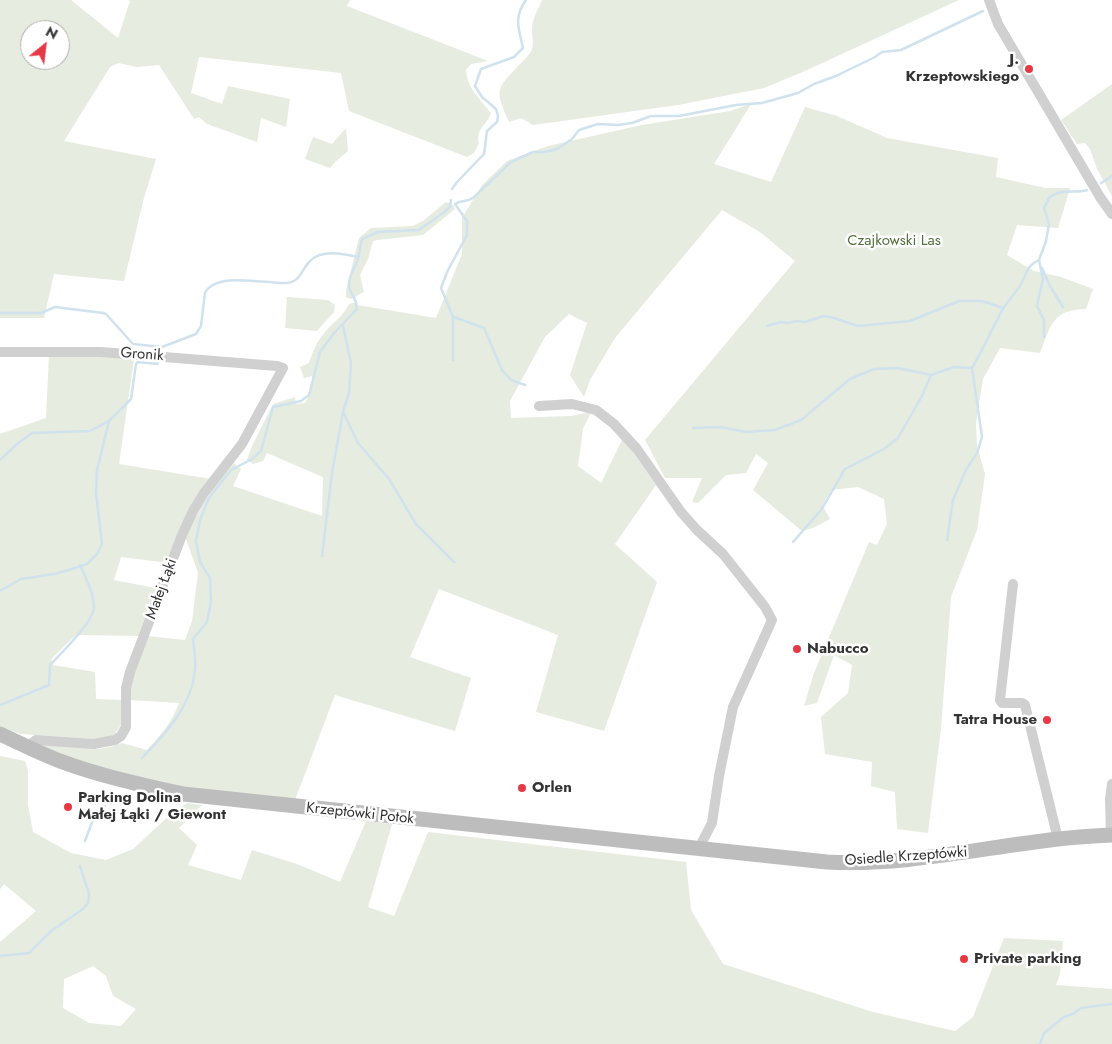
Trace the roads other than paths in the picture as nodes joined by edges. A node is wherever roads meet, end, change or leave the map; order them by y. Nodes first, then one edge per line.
1 (989, 0) edge
2 (1112, 214) edge
3 (0, 352) edge
4 (283, 368) joint
5 (539, 406) dead end
6 (1013, 584) dead end
7 (5, 736) edge
8 (27, 747) junction
9 (1112, 784) edge
10 (1111, 835) edge
11 (1058, 839) junction
12 (699, 848) junction

1 - 2 street
3 - 4 street, Gronik
4 - 8 street, Małej Łąki
5 - 12 street
6 - 11 street
7 - 8 main road, Krzeptówki Potok
8 - 12 main road, Krzeptówki Potok
9 - 10 street
10 - 11 main road, Osiedle Krzeptówki
11 - 12 main road, Osiedle Krzeptówki

